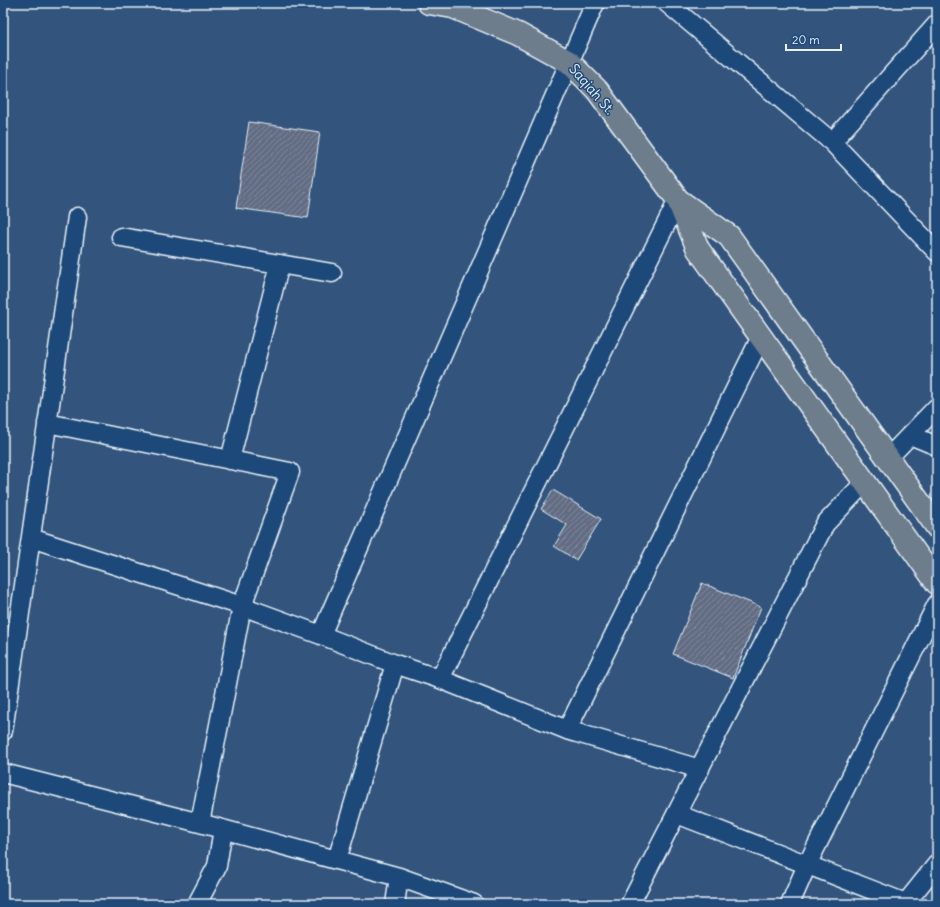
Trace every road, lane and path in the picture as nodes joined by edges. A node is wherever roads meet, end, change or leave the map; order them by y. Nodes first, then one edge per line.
1 (429, 3) edge
2 (595, 3) edge
3 (667, 3) edge
4 (937, 24) edge
5 (569, 62) junction
6 (832, 142) junction
7 (678, 200) junction
8 (77, 217) dead end
9 (120, 237) dead end
10 (937, 252) edge
11 (280, 264) junction
12 (332, 273) dead end
13 (761, 337) junction
14 (937, 407) edge
15 (47, 423) junction
16 (910, 435) junction
17 (937, 446) edge
18 (888, 458) junction
19 (230, 460) junction
20 (865, 482) junction
21 (937, 527) edge
22 (31, 538) junction
23 (937, 583) edge
24 (937, 604) edge
25 (242, 606) junction
26 (321, 635) junction
27 (395, 664) junction
28 (440, 679) junction
29 (567, 730) junction
30 (3, 731) edge
31 (700, 770) junction
32 (3, 773) edge
33 (677, 814) junction
34 (200, 823) junction
35 (223, 829) junction
36 (337, 860) junction
37 (937, 864) edge
38 (807, 865) junction
39 (399, 877) junction
40 (197, 904) edge
41 (394, 904) edge
42 (474, 904) edge
43 (630, 904) edge
44 (790, 904) edge
45 (906, 904) edge

1 - 5 main road, Saqiah St.
2 - 5 street
3 - 6 street
4 - 6 street
5 - 7 main road, Saqiah St.
5 - 26 street
6 - 10 street
7 - 13 main road
7 - 18 main road
7 - 28 street
8 - 15 street
9 - 11 street
11 - 12 street
11 - 19 street
13 - 20 main road
13 - 29 street
14 - 16 street
15 - 19 street
15 - 22 street
16 - 17 street
16 - 18 street
18 - 21 main road
19 - 25 street
20 - 23 main road
20 - 31 street
22 - 25 street
22 - 30 street
24 - 38 street
25 - 26 street
25 - 34 street
26 - 27 street
27 - 28 street
27 - 36 street
28 - 29 street
29 - 31 street
31 - 33 street
32 - 34 street
33 - 38 street
33 - 43 street
34 - 35 street
35 - 36 street
35 - 40 street
36 - 39 street
37 - 45 street
38 - 44 street
38 - 45 street
39 - 41 street
39 - 42 street

